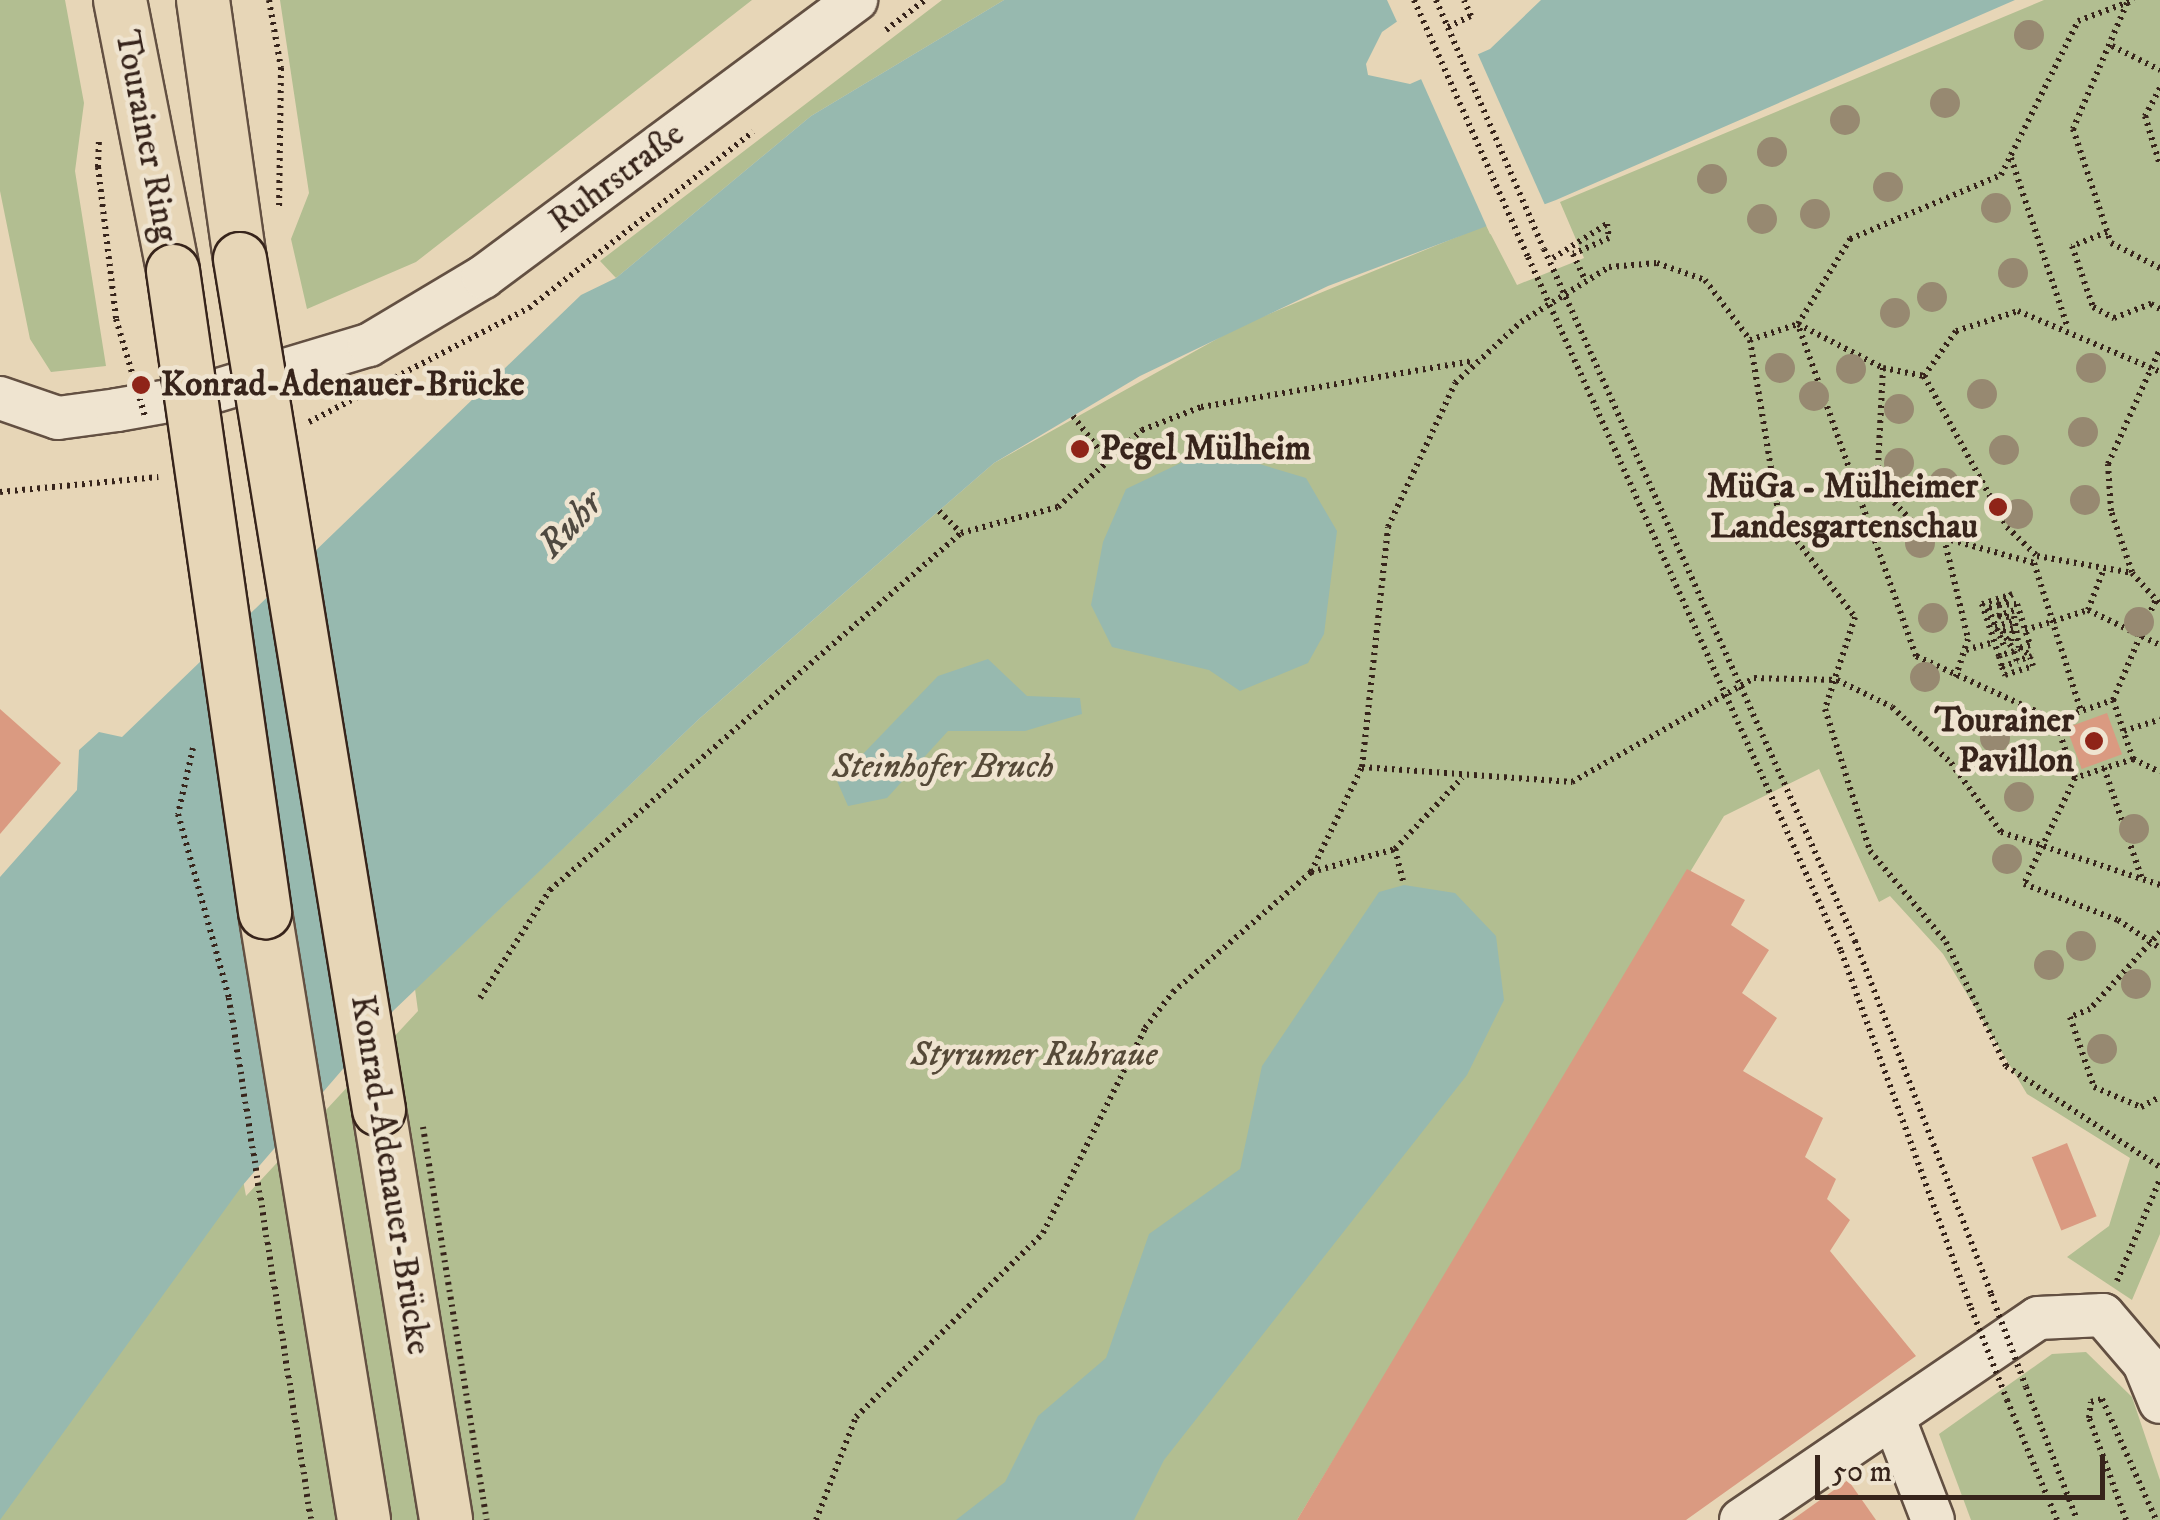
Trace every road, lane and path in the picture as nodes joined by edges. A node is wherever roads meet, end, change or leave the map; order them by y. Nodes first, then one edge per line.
1 (120, 0) edge
2 (203, 0) edge
3 (269, 0) edge
4 (856, 0) edge
5 (1414, 0) edge
6 (1436, 0) edge
7 (1464, 0) edge
8 (2130, 1) edge
9 (1448, 27) junction
10 (2112, 46) junction
11 (2160, 70) edge
12 (2160, 88) edge
13 (2012, 158) junction
14 (2160, 165) edge
15 (98, 167) dead end
16 (2107, 232) junction
17 (257, 245) junction
18 (1552, 258) junction
19 (2160, 268) edge
20 (1585, 280) junction
21 (2160, 310) edge
22 (1798, 324) junction
23 (2067, 326) junction
24 (1750, 340) junction
25 (2160, 349) edge
26 (1474, 360) junction
27 (1883, 368) junction
28 (2151, 368) junction
29 (2160, 372) edge
30 (1924, 376) junction
31 (0, 398) edge
32 (1073, 416) dead end
33 (146, 422) dead end
34 (154, 458) dead end
35 (1107, 460) junction
36 (161, 494) dead end
37 (939, 511) dead end
38 (961, 534) junction
39 (1944, 538) junction
40 (2036, 560) junction
41 (2103, 571) junction
42 (2132, 573) junction
43 (2158, 602) edge
44 (2088, 610) junction
45 (1997, 611) junction
46 (2014, 616) junction
47 (2052, 622) junction
48 (1994, 627) junction
49 (2025, 630) junction
50 (2144, 638) junction
51 (1994, 642) junction
52 (2160, 645) edge
53 (1966, 650) junction
54 (1999, 656) junction
55 (2011, 657) junction
56 (1956, 676) junction
57 (1837, 680) junction
58 (2113, 700) junction
59 (2081, 711) junction
60 (2160, 719) edge
61 (2055, 720) junction
62 (2124, 731) junction
63 (194, 742) dead end
64 (2133, 758) junction
65 (1362, 767) junction
66 (2104, 768) junction
67 (2160, 772) edge
68 (1463, 777) junction
69 (2075, 778) junction
70 (2040, 848) junction
71 (1396, 849) junction
72 (1311, 872) junction
73 (2142, 879) junction
74 (1404, 885) dead end
75 (2160, 885) edge
76 (2158, 936) edge
77 (2160, 948) edge
78 (480, 998) dead end
79 (2160, 1097) edge
80 (2160, 1166) edge
81 (2160, 1179) edge
82 (2102, 1315) junction
83 (2160, 1402) edge
84 (1894, 1419) junction
85 (310, 1520) edge
86 (364, 1520) edge
87 (446, 1520) edge
88 (816, 1520) edge
89 (1741, 1520) edge
90 (1932, 1520) edge
91 (2057, 1520) edge
92 (2077, 1520) edge
93 (2126, 1520) edge
94 (2156, 1520) edge

1 - 86 main road, Tourainer Ring, bridge
2 - 17 main road, Konrad-Adenauer-Brücke
3 - 17 path
4 - 31 street, Ruhrstraße
5 - 91 path, bridge
6 - 9 path
7 - 9 path
8 - 10 path
8 - 13 path
9 - 18 path
10 - 11 path
10 - 16 path
12 - 14 path
13 - 22 path
13 - 23 path
15 - 33 path, bridge
16 - 19 path
16 - 21 path
17 - 87 main road, Konrad-Adenauer-Brücke, bridge
18 - 20 path
18 - 92 path, bridge
20 - 24 path
20 - 26 path
22 - 24 path
22 - 27 path
22 - 56 path
23 - 28 path
23 - 30 path
24 - 57 path
25 - 28 path
26 - 35 path
26 - 65 path
27 - 30 path
27 - 39 path
28 - 29 path
28 - 42 path
30 - 40 path
32 - 35 path
34 - 36 path
35 - 38 path
37 - 38 path
38 - 78 path
39 - 40 path
39 - 53 path
40 - 41 path
40 - 47 path
41 - 42 path
41 - 44 path
42 - 43 path
43 - 50 path
44 - 47 path
44 - 50 path
45 - 46 path
45 - 48 path
45 - 51 path
46 - 48 path
46 - 49 path
46 - 55 path
47 - 49 path
47 - 59 path
48 - 55 path
49 - 55 path
50 - 52 path
50 - 58 path
51 - 53 path
51 - 54 path
53 - 56 path
54 - 55 path
54 - 55 path
55 - 55 path
56 - 61 path
57 - 68 path
57 - 70 path
57 - 80 path
58 - 59 path
58 - 62 path
59 - 61 path
60 - 62 path
61 - 69 path
62 - 64 path
63 - 85 path, bridge
64 - 66 path
64 - 67 path
65 - 68 path
65 - 72 path
66 - 69 path
66 - 73 path
68 - 71 path
69 - 70 path
70 - 73 path
70 - 76 path
71 - 72 path
71 - 74 path
72 - 88 path
73 - 75 path
76 - 77 path
76 - 79 path
81 - 82 path
82 - 83 street
82 - 84 street
84 - 89 street
84 - 90 street
93 - 94 path

